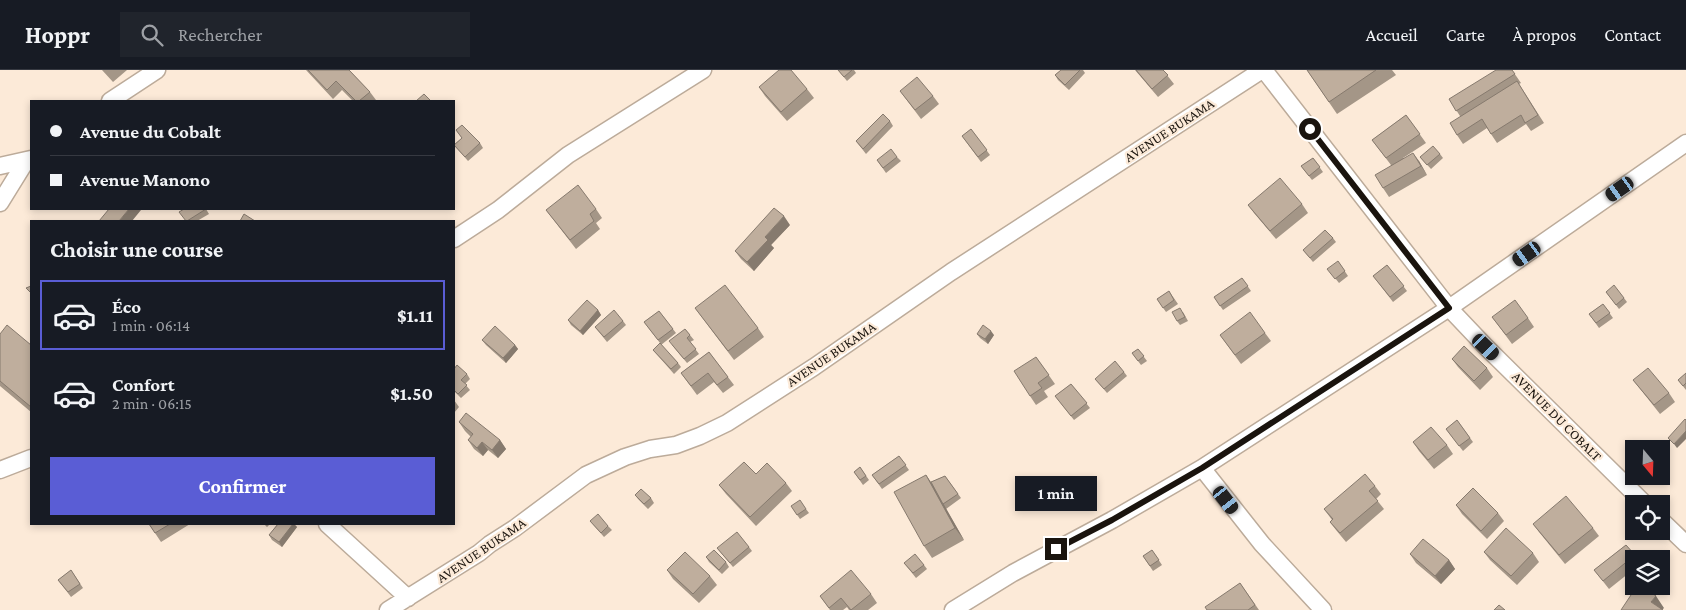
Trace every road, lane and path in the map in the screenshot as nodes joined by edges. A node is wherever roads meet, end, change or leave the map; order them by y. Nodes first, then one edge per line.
1 (157, 70) edge
2 (702, 70) edge
3 (1263, 70) edge
4 (112, 100) edge
5 (1684, 149) edge
6 (29, 160) edge
7 (0, 166) edge
8 (0, 203) edge
9 (455, 238) edge
10 (1449, 308) junction
11 (30, 458) edge
12 (1202, 468) junction
13 (0, 470) edge
14 (1636, 495) edge
15 (328, 525) edge
16 (1670, 529) edge
17 (1686, 544) edge
18 (408, 598) junction
19 (388, 610) edge
20 (953, 610) edge
21 (1322, 610) edge

1 - 4 street
2 - 9 street
3 - 10 street, AVENUE DU COBALT
3 - 18 street, AVENUE BUKAMA
5 - 10 street
6 - 7 street
6 - 8 street
10 - 12 street
10 - 14 street, AVENUE DU COBALT
11 - 13 street
12 - 20 street
12 - 21 street
15 - 18 street
16 - 17 street
18 - 19 street, AVENUE BUKAMA

